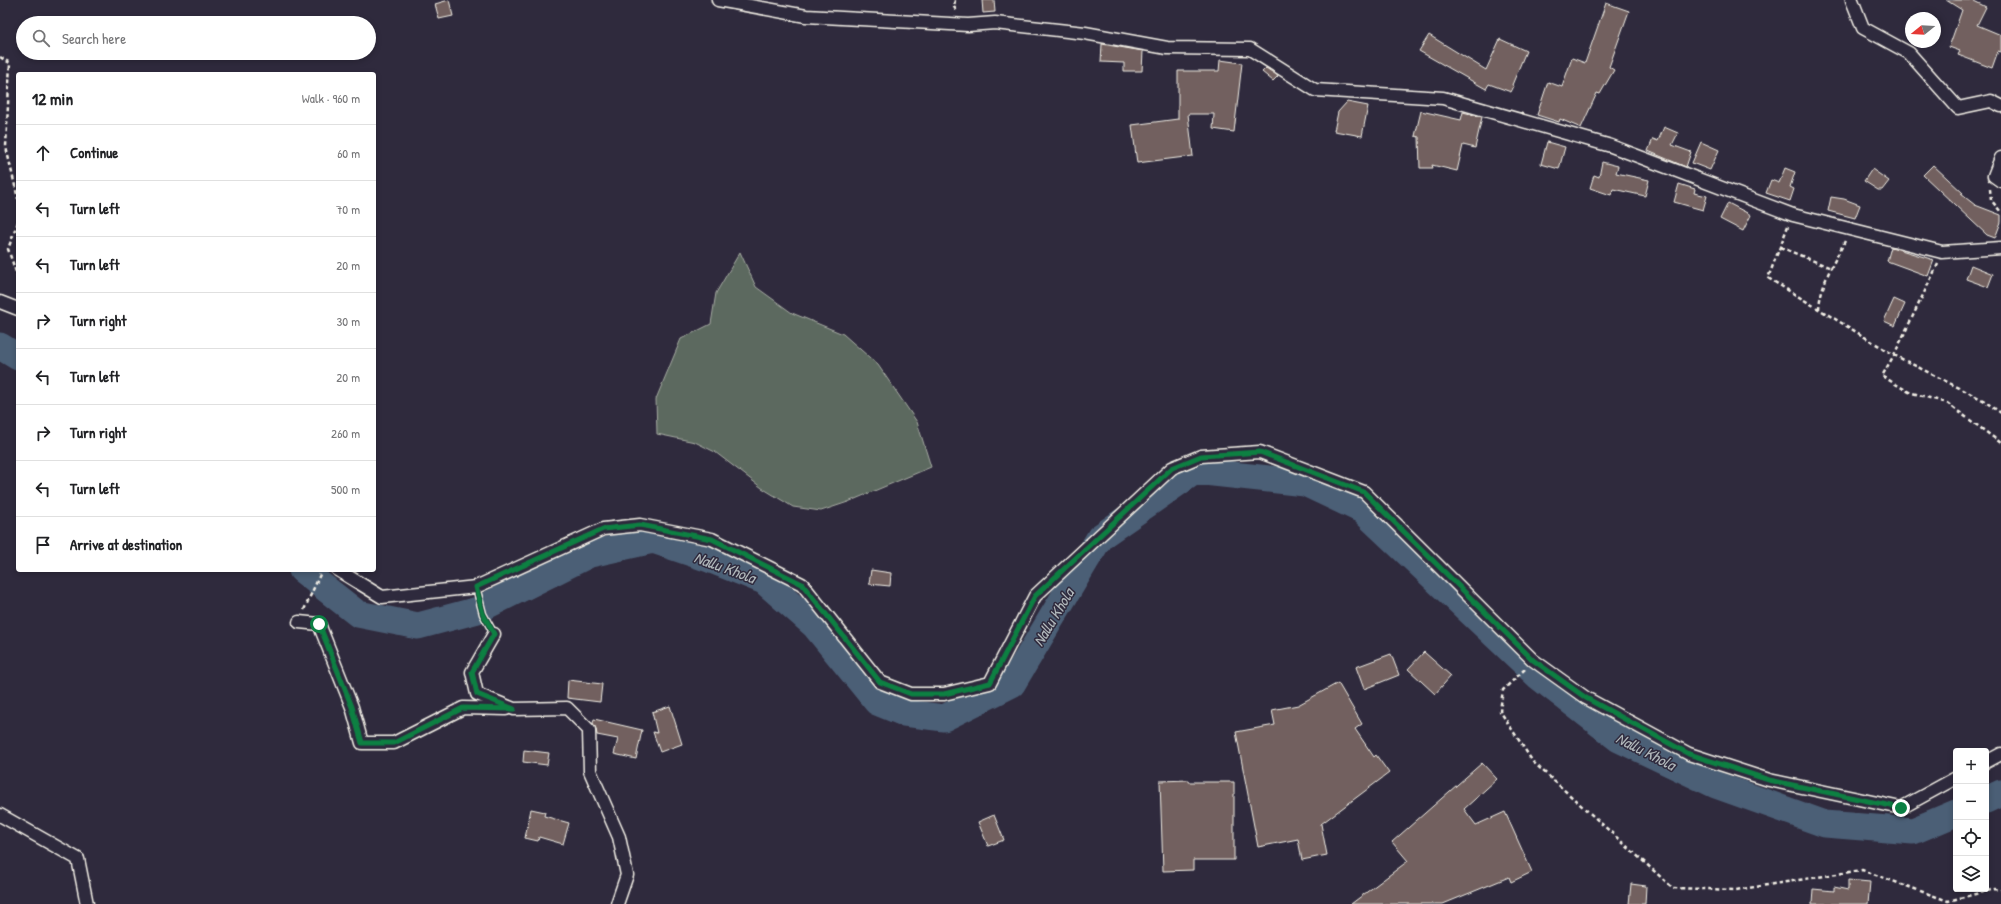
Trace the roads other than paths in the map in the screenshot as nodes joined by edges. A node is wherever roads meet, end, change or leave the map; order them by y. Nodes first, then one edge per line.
1 (718, 0) edge
2 (1852, 0) edge
3 (2001, 106) edge
4 (2001, 158) edge
5 (2001, 181) edge
6 (2001, 248) edge
7 (0, 302) edge
8 (16, 308) edge
9 (341, 572) edge
10 (476, 587) junction
11 (299, 622) road end
12 (494, 634) joint
13 (514, 709) junction
14 (2001, 754) edge
15 (1989, 760) edge
16 (1953, 780) edge
17 (0, 815) edge
18 (87, 904) edge
19 (617, 904) edge

1 - 6 street
2 - 3 street
4 - 5 street
7 - 8 street
9 - 10 street
10 - 12 lane
10 - 16 street
11 - 13 street
12 - 13 street
13 - 19 street
14 - 15 street
17 - 18 street

